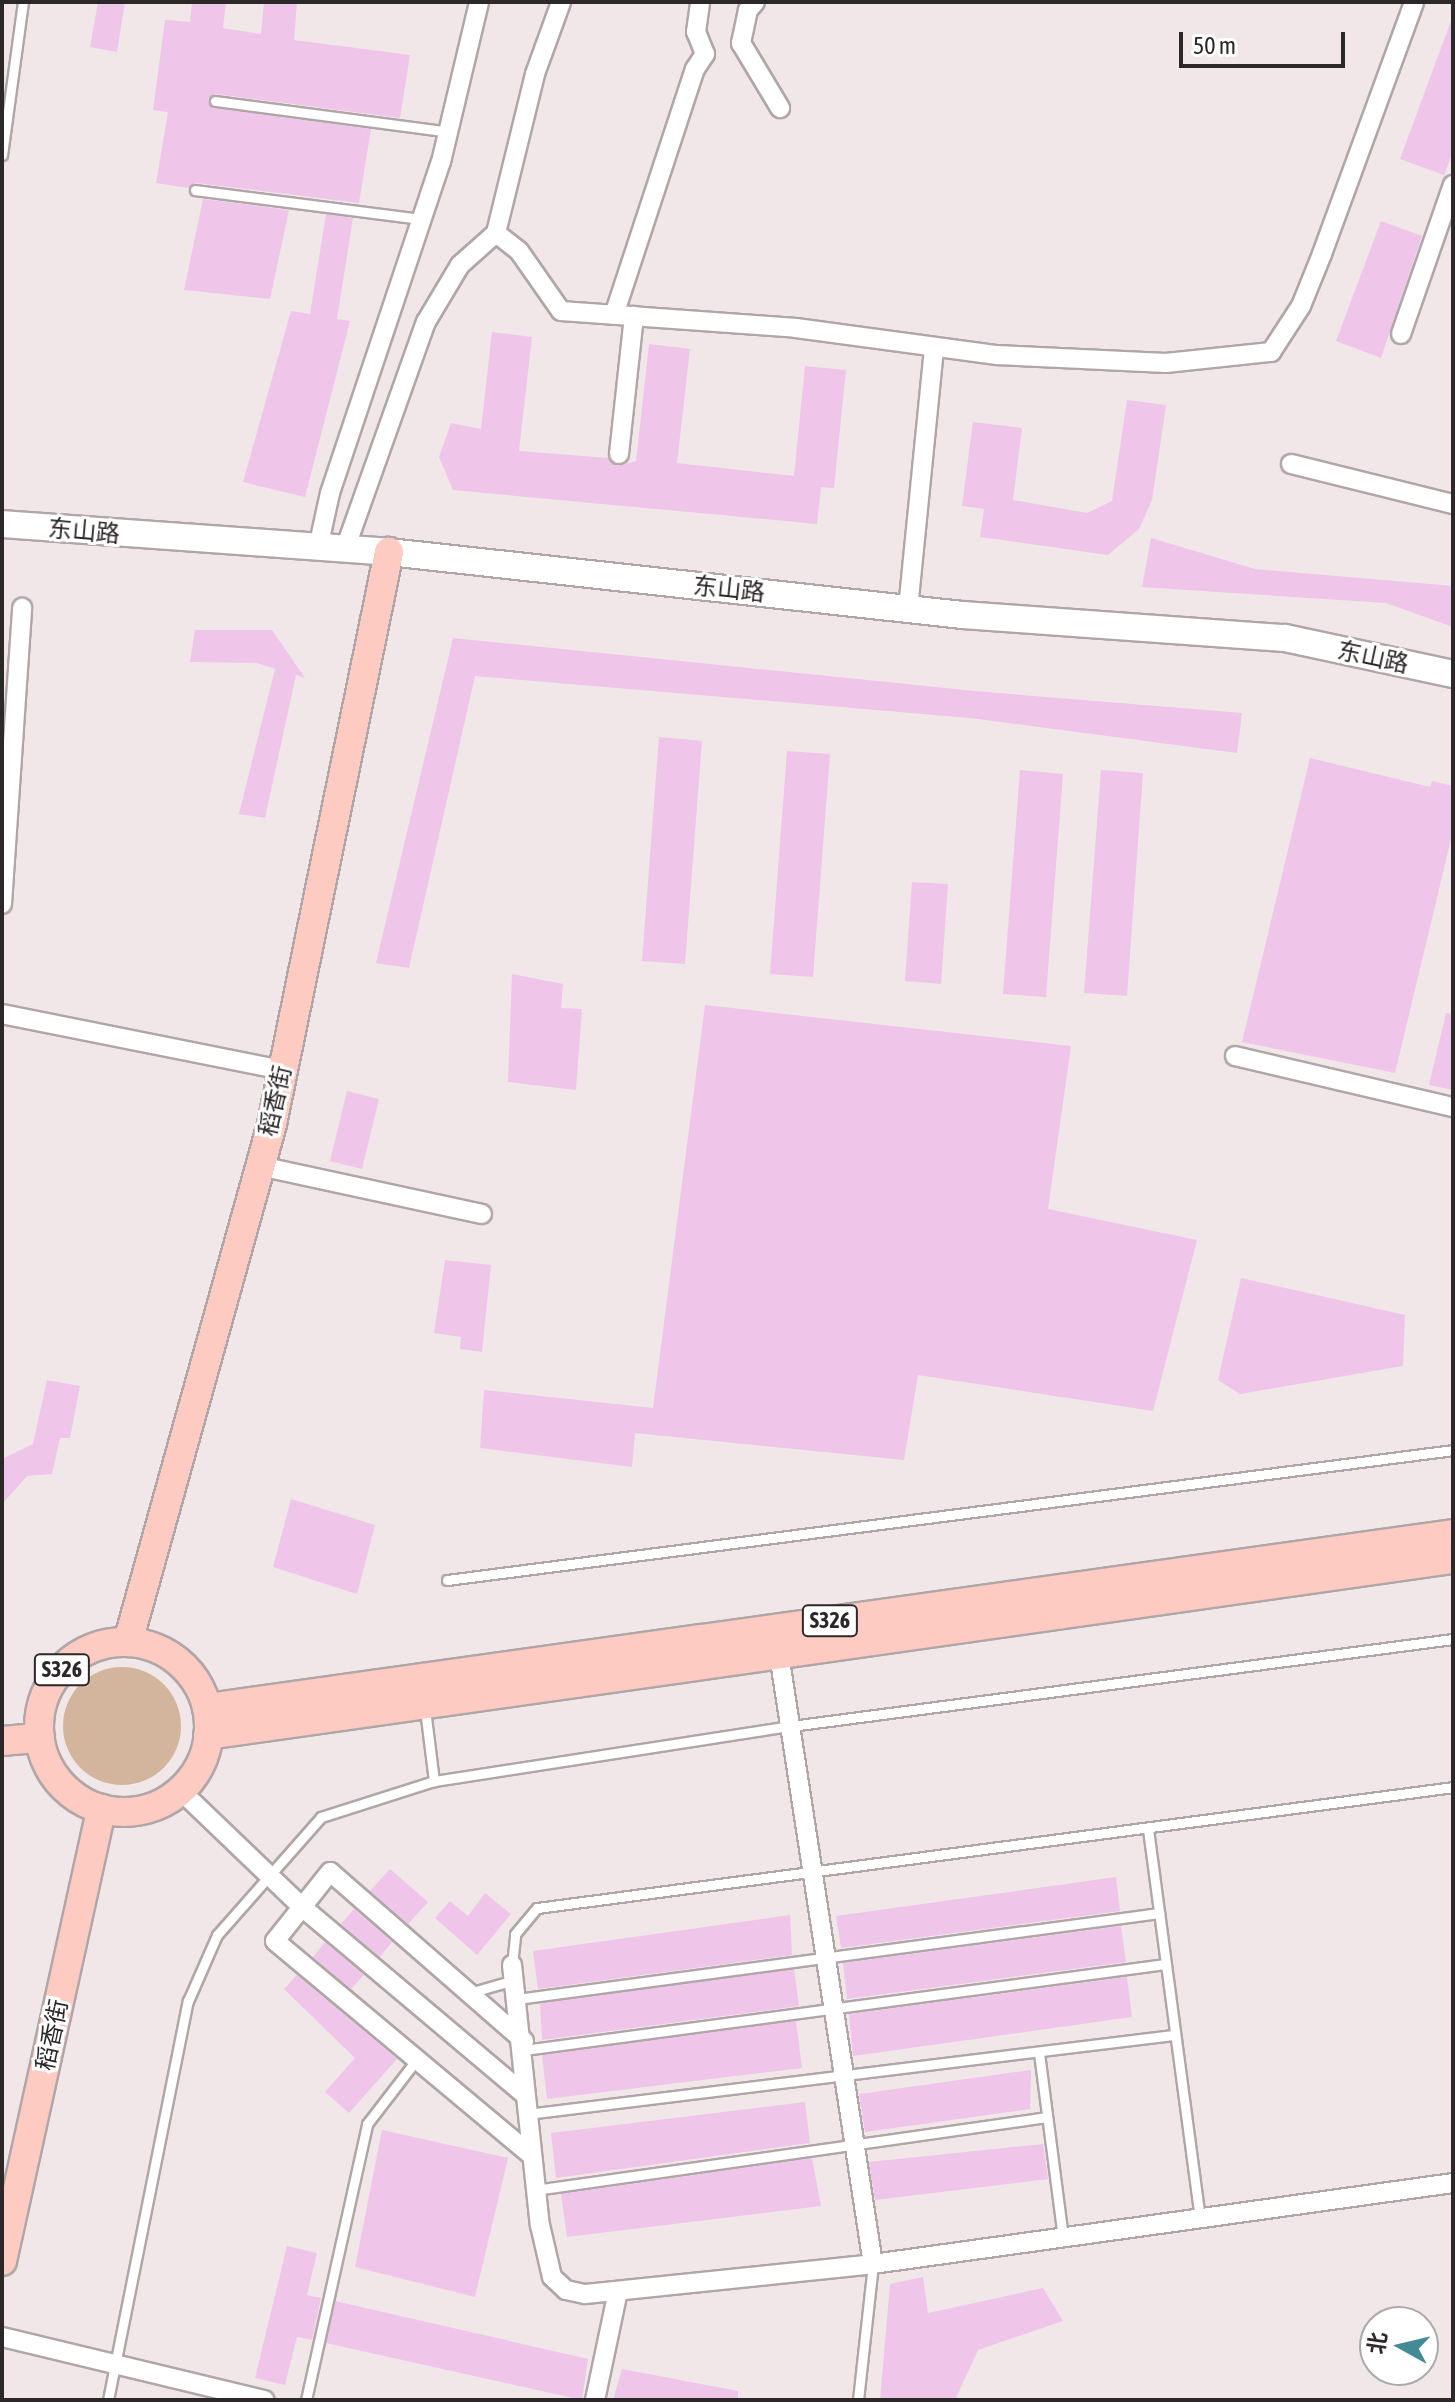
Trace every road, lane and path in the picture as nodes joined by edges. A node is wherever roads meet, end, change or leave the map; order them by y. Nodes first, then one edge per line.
1 (23, 2) edge
2 (479, 2) edge
3 (561, 2) edge
4 (700, 2) edge
5 (755, 2) edge
6 (1414, 2) edge
7 (215, 101) dead end
8 (780, 108) dead end
9 (450, 132) junction
10 (2, 155) edge
11 (1453, 185) edge
12 (195, 190) dead end
13 (423, 219) junction
14 (496, 233) junction
15 (614, 315) junction
16 (634, 316) junction
17 (1401, 334) dead end
18 (934, 348) junction
19 (619, 454) dead end
20 (1291, 464) dead end
21 (1453, 504) edge
22 (2, 524) edge
23 (318, 548) junction
24 (345, 549) junction
25 (389, 552) junction
26 (22, 608) dead end
27 (908, 609) junction
28 (1453, 674) edge
29 (2, 904) edge
30 (2, 1014) edge
31 (1235, 1056) dead end
32 (283, 1070) junction
33 (1453, 1107) edge
34 (260, 1166) junction
35 (482, 1214) dead end
36 (1453, 1450) edge
37 (1452, 1558) edge
38 (447, 1580) dead end
39 (1453, 1639) edge
40 (128, 1642) junction
41 (779, 1654) junction
42 (425, 1704) junction
43 (207, 1722) junction
44 (791, 1726) junction
45 (40, 1738) junction
46 (2, 1741) edge
47 (434, 1781) junction
48 (1453, 1787) edge
49 (181, 1791) junction
50 (101, 1809) junction
51 (1148, 1829) junction
52 (813, 1870) junction
53 (268, 1875) junction
54 (302, 1907) junction
55 (1159, 1913) junction
56 (826, 1957) junction
57 (1165, 1964) junction
58 (513, 1972) junction
59 (469, 1993) junction
60 (517, 1999) junction
61 (834, 2008) junction
62 (1173, 2035) junction
63 (524, 2046) junction
64 (1039, 2053) junction
65 (417, 2059) junction
66 (844, 2074) junction
67 (526, 2104) junction
68 (1047, 2117) junction
69 (855, 2146) junction
70 (530, 2154) junction
71 (1453, 2183) edge
72 (535, 2190) junction
73 (1200, 2219) junction
74 (1063, 2238) junction
75 (2, 2261) edge
76 (873, 2264) junction
77 (618, 2291) junction
78 (2, 2337) edge
79 (115, 2368) junction
80 (108, 2400) edge
81 (265, 2400) edge
82 (306, 2400) edge
83 (595, 2400) edge
84 (858, 2400) edge

1 - 10 lane
2 - 9 street
3 - 14 street
4 - 15 street
5 - 8 street
6 - 18 street
7 - 9 lane
9 - 13 street
11 - 17 street
12 - 13 lane
13 - 23 street
14 - 15 street
14 - 24 street
15 - 16 street
16 - 18 street
16 - 19 street
18 - 27 street
20 - 21 street
22 - 23 street, 东山路
23 - 24 street, 东山路
24 - 25 street, 东山路
25 - 27 street, 东山路
25 - 32 main road, 稻香街
26 - 29 street
27 - 28 street, 东山路
30 - 32 street
31 - 33 street
32 - 34 main road, 稻香街
34 - 35 street
34 - 40 main road, 稻香街
36 - 38 lane
37 - 41 main road, S326
37 - 43 main road, S326
39 - 44 lane
40 - 43 main road
40 - 45 main road, S326
41 - 42 main road, S326
41 - 44 street
42 - 43 main road, S326
42 - 47 lane
43 - 49 main road
44 - 47 lane
44 - 52 street
45 - 46 main road
45 - 50 main road
47 - 53 lane
48 - 51 lane
49 - 50 main road
49 - 53 street
50 - 75 main road, 稻香街
51 - 52 lane
51 - 55 lane
52 - 56 street
52 - 58 lane
53 - 54 street
53 - 79 lane
54 - 59 street
54 - 65 street
54 - 67 street
55 - 56 lane
55 - 57 lane
56 - 60 lane
56 - 61 street
57 - 61 lane
57 - 62 lane
58 - 59 lane
58 - 60 street
59 - 63 street
60 - 63 street
61 - 63 lane
61 - 66 street
62 - 64 lane
62 - 73 lane
63 - 67 street
64 - 66 lane
64 - 68 lane
65 - 70 street
65 - 82 lane
66 - 67 lane
66 - 69 street
67 - 70 street
68 - 69 lane
68 - 74 lane
69 - 72 lane
69 - 76 street
70 - 72 street
71 - 73 street
72 - 77 street
73 - 74 street
74 - 76 street
76 - 77 street
76 - 84 lane
77 - 83 street
78 - 79 street
79 - 80 lane
79 - 81 street

